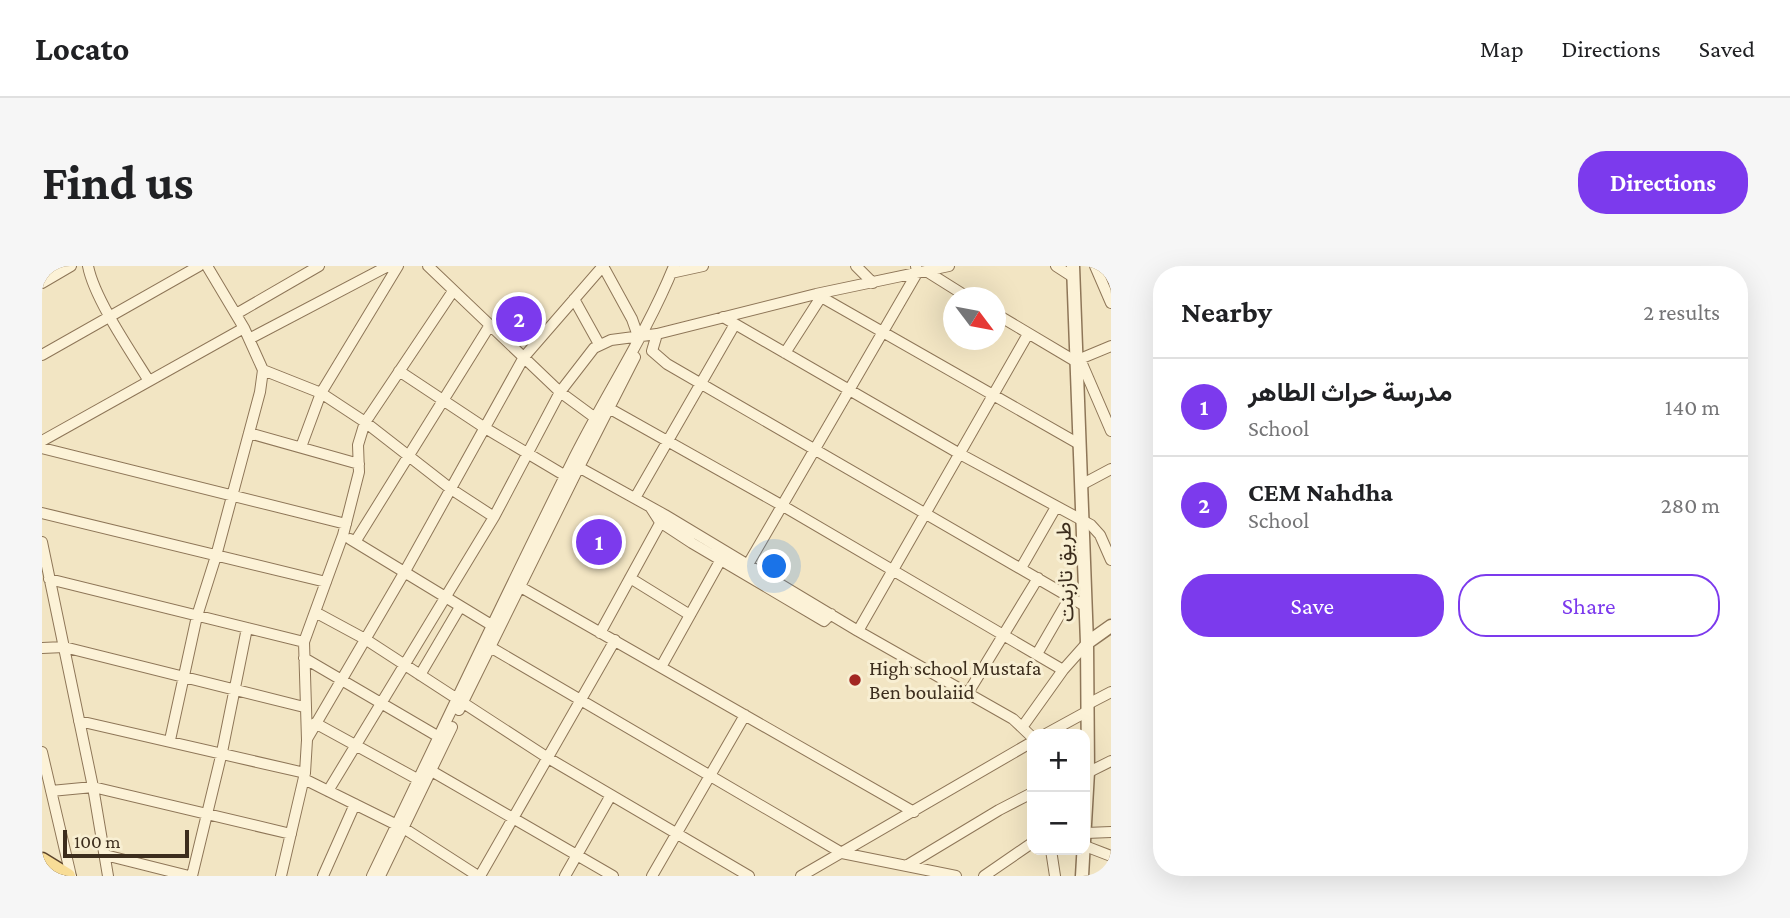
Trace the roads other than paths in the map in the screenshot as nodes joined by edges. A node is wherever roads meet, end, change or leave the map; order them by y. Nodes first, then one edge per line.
1 (71, 266) edge
2 (88, 266) edge
3 (199, 266) edge
4 (207, 266) edge
5 (318, 266) edge
6 (387, 266) edge
7 (398, 266) edge
8 (428, 266) edge
9 (603, 266) edge
10 (703, 266) edge
11 (856, 266) edge
12 (949, 266) edge
13 (1056, 266) edge
14 (1095, 266) edge
15 (673, 270) edge
16 (920, 270) edge
17 (1073, 272) edge
18 (42, 283) edge
19 (873, 283) junction
20 (950, 287) edge
21 (453, 292) junction
22 (819, 296) junction
23 (574, 299) junction
24 (1111, 303) edge
25 (236, 314) junction
26 (110, 317) junction
27 (723, 317) junction
28 (1006, 320) edge
29 (734, 324) junction
30 (490, 325) junction
31 (244, 328) junction
32 (883, 331) junction
33 (646, 334) junction
34 (1028, 334) junction
35 (249, 339) junction
36 (599, 344) junction
37 (1111, 346) edge
38 (785, 353) junction
39 (42, 355) edge
40 (524, 357) junction
41 (1078, 360) junction
42 (263, 370) junction
43 (399, 371) junction
44 (149, 381) junction
45 (701, 384) junction
46 (849, 390) junction
47 (560, 392) junction
48 (321, 393) junction
49 (994, 396) junction
50 (443, 400) junction
51 (605, 406) junction
52 (598, 420) junction
53 (365, 422) junction
54 (485, 428) junction
55 (1111, 431) edge
56 (249, 433) junction
57 (668, 440) junction
58 (42, 441) edge
59 (1079, 444) junction
60 (301, 447) junction
61 (42, 448) edge
62 (815, 449) junction
63 (527, 453) junction
64 (960, 454) junction
65 (409, 457) junction
66 (359, 464) junction
67 (575, 465) junction
68 (1111, 469) edge
69 (569, 478) junction
70 (1081, 485) junction
71 (451, 489) junction
72 (232, 495) junction
73 (635, 498) junction
74 (783, 506) junction
75 (1056, 507) junction
76 (42, 513) edge
77 (926, 514) junction
78 (494, 517) junction
79 (663, 519) junction
80 (1082, 521) junction
81 (345, 529) junction
82 (42, 542) edge
83 (355, 542) junction
84 (723, 555) junction
85 (216, 556) junction
86 (1111, 560) edge
87 (1021, 568) junction
88 (746, 569) junction
89 (893, 570) junction
90 (404, 573) junction
91 (630, 578) junction
92 (49, 579) junction
93 (1038, 579) junction
94 (326, 582) junction
95 (517, 585) junction
96 (1070, 597) junction
97 (445, 598) junction
98 (1085, 606) junction
99 (460, 607) junction
100 (315, 612) junction
101 (690, 615) junction
102 (197, 616) junction
103 (493, 626) junction
104 (1111, 626) edge
105 (247, 628) junction
106 (858, 631) junction
107 (600, 633) junction
108 (1004, 634) junction
109 (365, 639) junction
110 (615, 640) junction
111 (304, 642) junction
112 (1087, 643) junction
113 (487, 646) junction
114 (64, 647) junction
115 (42, 648) edge
116 (1037, 654) junction
117 (304, 658) junction
118 (405, 665) junction
119 (661, 667) junction
120 (1063, 670) junction
121 (420, 675) junction
122 (184, 677) junction
123 (341, 679) junction
124 (235, 690) junction
125 (1111, 692) edge
126 (968, 693) junction
127 (581, 699) junction
128 (460, 702) junction
129 (381, 704) junction
130 (304, 707) junction
131 (1088, 707) junction
132 (745, 715) junction
133 (79, 721) junction
134 (315, 723) junction
135 (1023, 726) junction
136 (1054, 729) edge
137 (1088, 729) edge
138 (1027, 731) edge
139 (439, 737) junction
140 (170, 740) junction
141 (307, 740) junction
142 (356, 745) junction
143 (1027, 745) edge
144 (42, 752) edge
145 (222, 752) junction
146 (548, 758) junction
147 (1111, 761) edge
148 (428, 769) junction
149 (1090, 772) edge
150 (710, 774) junction
151 (305, 776) junction
152 (419, 780) junction
153 (93, 787) junction
154 (51, 791) junction
155 (328, 791) junction
156 (611, 796) junction
157 (1027, 796) edge
158 (355, 804) junction
159 (914, 812) junction
160 (206, 813) junction
161 (513, 818) junction
162 (401, 827) junction
163 (1111, 832) edge
164 (291, 834) junction
165 (677, 834) junction
166 (1090, 838) edge
167 (1090, 843) edge
168 (1027, 846) edge
169 (842, 853) junction
170 (105, 855) junction
171 (577, 855) junction
172 (1052, 855) edge
173 (1084, 855) edge
174 (1111, 856) edge
175 (42, 860) edge
176 (906, 866) junction
177 (943, 875) edge
178 (69, 876) edge
179 (108, 876) edge
180 (191, 876) edge
181 (281, 876) edge
182 (323, 876) edge
183 (372, 876) edge
184 (380, 876) edge
185 (479, 876) edge
186 (565, 876) edge
187 (613, 876) edge
188 (652, 876) edge
189 (749, 876) edge
190 (802, 876) edge
191 (956, 876) edge
192 (984, 876) edge
193 (1055, 876) edge
194 (1082, 876) edge

1 - 18 street
2 - 26 street
3 - 26 street
4 - 25 street
5 - 25 street
6 - 35 street
7 - 48 street
8 - 21 street
9 - 23 street
9 - 33 street
10 - 15 street
11 - 19 street
12 - 16 street
13 - 17 street
14 - 24 street
15 - 33 street
16 - 19 street
16 - 20 street
16 - 32 street
17 - 41 street, طريق تازبنت
19 - 22 street
21 - 30 street
21 - 43 street
22 - 27 street
22 - 32 street
22 - 38 street
23 - 36 street
23 - 40 street
25 - 31 street
26 - 39 street
26 - 44 street
27 - 29 street
27 - 33 street
28 - 34 street
29 - 38 street
29 - 45 street
30 - 40 street
30 - 50 street
31 - 35 street
31 - 44 street
32 - 46 street
32 - 49 street
33 - 36 street
33 - 45 street
33 - 51 street
34 - 41 street
34 - 49 street
35 - 42 street
36 - 47 street
37 - 41 street
38 - 46 street
40 - 47 street
40 - 54 street
41 - 55 street
41 - 59 street, طريق تازبنت
42 - 48 street
42 - 56 street
43 - 50 street
43 - 53 street
44 - 58 street
45 - 57 street
45 - 62 street
46 - 62 street
46 - 64 street
47 - 52 street
47 - 63 street
48 - 53 street
48 - 60 street
49 - 59 street
49 - 64 street
50 - 54 street
50 - 65 street
51 - 52 street
51 - 57 street
52 - 67 street
53 - 65 street
53 - 66 street
54 - 63 street
54 - 71 street
56 - 60 street
56 - 72 street
57 - 73 street
57 - 74 street
59 - 70 street, طريق تازبنت
60 - 66 street
61 - 72 street
62 - 74 street
62 - 77 street
63 - 69 street
63 - 78 street
64 - 75 street
64 - 77 street
65 - 71 street
65 - 83 street
66 - 81 street
67 - 69 street
67 - 73 street
68 - 70 street
69 - 95 street
70 - 80 street, طريق تازبنت
71 - 78 street
71 - 90 street
72 - 81 street
72 - 85 street
73 - 79 street
74 - 88 street
74 - 89 street
75 - 80 street
75 - 87 street
76 - 85 street
77 - 87 street
77 - 89 street
78 - 97 street
79 - 84 street
79 - 91 street
80 - 86 street
80 - 98 street, طريق تازبنت
81 - 83 street
81 - 94 street
82 - 92 street
83 - 90 street
84 - 88 street
84 - 101 street
85 - 94 street
85 - 102 street
87 - 93 street
88 - 106 street
89 - 106 street
89 - 108 street
90 - 97 street
90 - 109 street
91 - 101 street
91 - 107 street
92 - 102 street
92 - 114 street
93 - 96 street
93 - 108 street
94 - 100 street
95 - 103 street
95 - 107 street
95 - 113 street
96 - 98 street
96 - 116 street
97 - 99 street
97 - 118 street
98 - 112 street, طريق تازبنت
99 - 103 street
99 - 121 street
100 - 109 street
100 - 111 street
101 - 119 street
102 - 105 street
102 - 122 street
103 - 113 street
104 - 112 street
105 - 111 street
105 - 124 street
106 - 126 street
107 - 110 street
108 - 116 street
108 - 126 street
109 - 118 street
109 - 123 street
110 - 119 street
110 - 127 street
111 - 117 street
112 - 120 street
112 - 131 street, طريق تازبنت
113 - 127 street
113 - 128 street
114 - 115 street
114 - 122 street
114 - 133 street
116 - 120 street
117 - 123 street
117 - 130 street
118 - 121 street
118 - 129 street
119 - 132 street
120 - 135 street
121 - 128 street
122 - 124 street
122 - 140 street
123 - 129 street
123 - 134 street
124 - 130 street
124 - 145 street
125 - 131 street
126 - 135 street
127 - 146 street
127 - 150 street
128 - 139 street
128 - 146 street
128 - 148 street
129 - 139 street
129 - 142 street
130 - 141 street
131 - 136 street
131 - 137 street, طريق تازبنت
132 - 150 street
132 - 159 street
133 - 140 street
133 - 153 street
134 - 141 street
134 - 142 street
135 - 138 street
139 - 148 street
140 - 145 street
141 - 151 street
142 - 152 street
142 - 155 street
143 - 159 street
144 - 154 street
145 - 151 street
145 - 160 street
146 - 156 street
146 - 161 street
147 - 149 street
148 - 152 street
148 - 161 street
148 - 162 street
150 - 165 street
150 - 169 street
151 - 155 street
151 - 164 street
152 - 162 street
153 - 154 street
153 - 160 street
153 - 170 street
154 - 178 street
155 - 158 street
156 - 165 street
156 - 171 street
157 - 176 street
158 - 162 street
158 - 182 street
159 - 169 street
160 - 164 street
160 - 180 street
161 - 171 street
161 - 185 street
162 - 183 street
162 - 184 street
162 - 185 street
163 - 166 street
164 - 181 street
165 - 188 street
165 - 189 street
167 - 174 street
168 - 192 street
169 - 176 street
169 - 190 street
170 - 179 street
170 - 180 street
171 - 186 street
171 - 187 street
172 - 193 street
173 - 194 street, طريق تازبنت
175 - 178 main road
176 - 177 street
177 - 191 street

